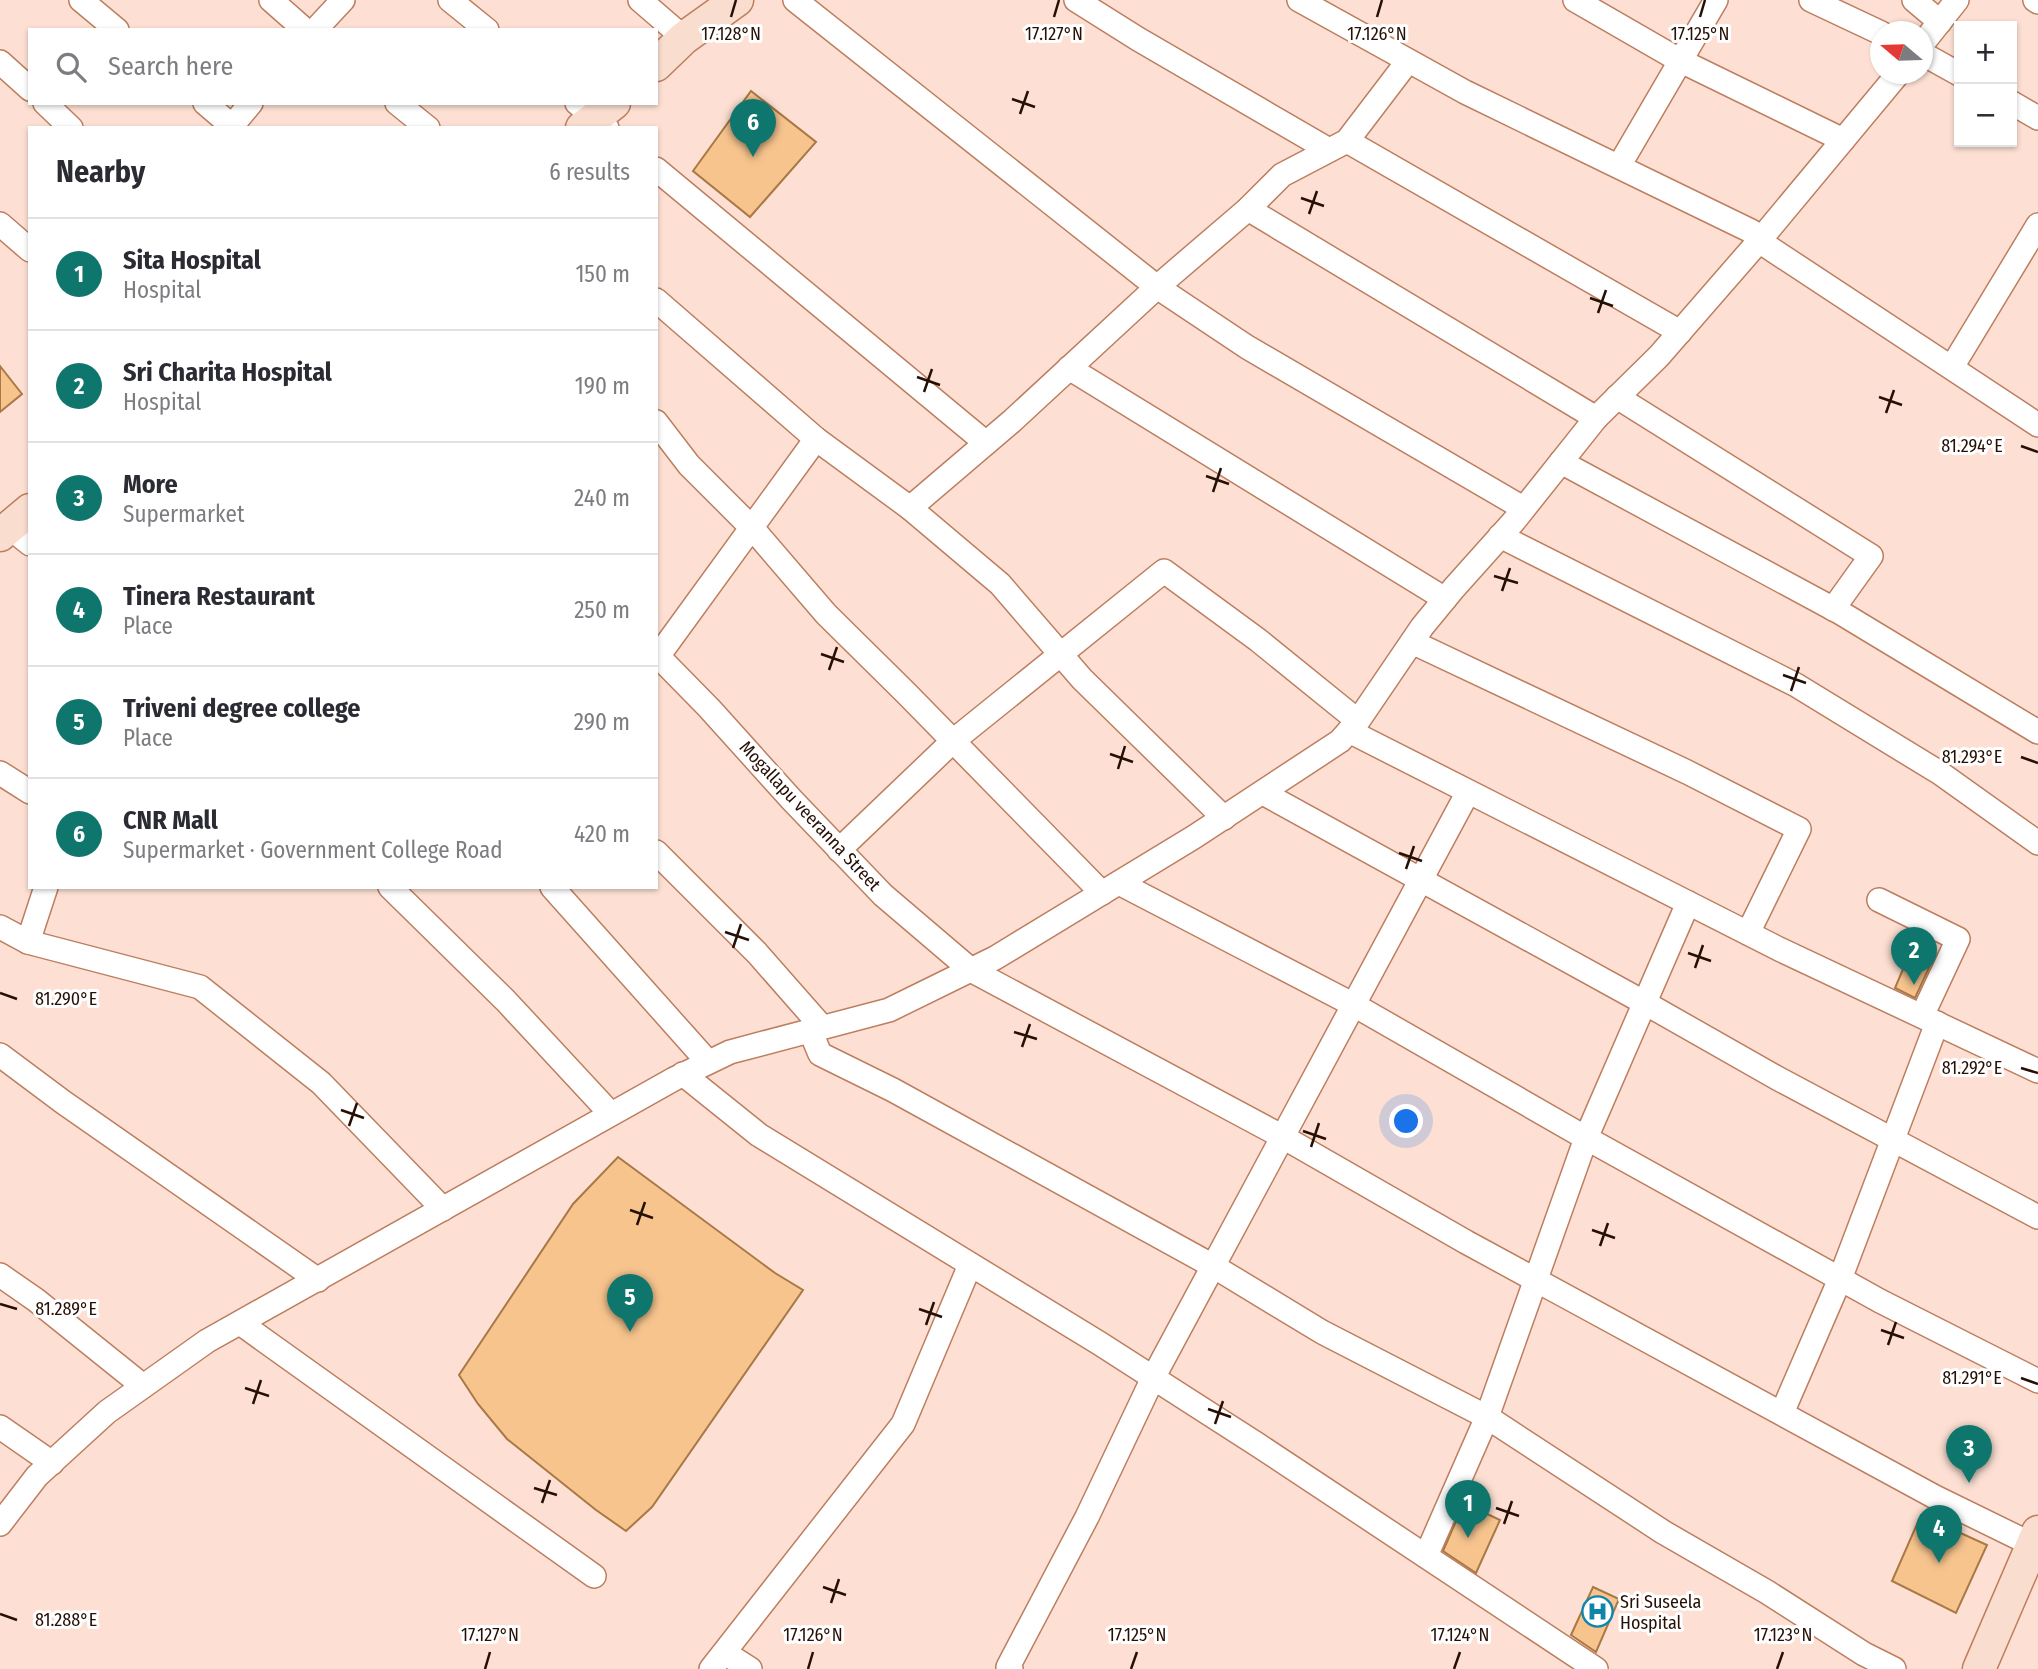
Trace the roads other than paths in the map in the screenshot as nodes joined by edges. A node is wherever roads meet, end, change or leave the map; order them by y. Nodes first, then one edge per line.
1 (81, 0) edge
2 (271, 0) edge
3 (343, 0) edge
4 (450, 0) edge
5 (640, 0) edge
6 (737, 0) edge
7 (795, 0) edge
8 (1076, 0) edge
9 (1299, 0) edge
10 (1575, 0) edge
11 (1716, 0) edge
12 (1811, 0) edge
13 (1914, 0) edge
14 (1957, 0) edge
15 (1940, 22) junction
16 (115, 28) edge
17 (303, 28) edge
18 (317, 28) edge
19 (485, 28) edge
20 (1870, 28) edge
21 (1933, 31) edge
22 (684, 38) junction
23 (1679, 60) junction
24 (1933, 60) edge
25 (1408, 61) junction
26 (0, 62) edge
27 (658, 63) edge
28 (1954, 71) edge
29 (1890, 84) edge
30 (28, 87) edge
31 (47, 105) edge
32 (207, 105) edge
33 (249, 105) edge
34 (399, 105) edge
35 (2017, 106) edge
36 (2038, 118) edge
37 (69, 126) edge
38 (232, 126) edge
39 (232, 126) edge
40 (426, 126) edge
41 (1843, 140) junction
42 (1338, 146) junction
43 (1619, 166) junction
44 (658, 171) edge
45 (1248, 209) junction
46 (0, 224) edge
47 (2037, 230) edge
48 (1759, 241) junction
49 (28, 248) edge
50 (1157, 287) junction
51 (658, 302) edge
52 (1680, 332) junction
53 (1952, 367) junction
54 (1069, 368) junction
55 (1616, 397) junction
56 (1596, 418) junction
57 (658, 425) edge
58 (2038, 425) edge
59 (816, 439) junction
60 (986, 443) junction
61 (1561, 462) junction
62 (910, 508) junction
63 (1523, 508) junction
64 (752, 529) junction
65 (1500, 536) junction
66 (1445, 599) junction
67 (1833, 609) junction
68 (1412, 642) junction
69 (1061, 655) junction
70 (658, 656) edge
71 (658, 658) edge
72 (1353, 726) junction
73 (2038, 732) edge
74 (953, 741) junction
75 (0, 773) edge
76 (28, 791) edge
77 (1468, 792) junction
78 (1263, 793) junction
79 (1224, 818) junction
80 (2038, 843) edge
81 (839, 850) junction
82 (658, 854) edge
83 (1421, 879) junction
84 (1110, 888) junction
85 (45, 889) edge
86 (392, 889) edge
87 (554, 889) edge
88 (1879, 900) dead end
89 (1688, 903) junction
90 (0, 927) edge
91 (1748, 933) junction
92 (28, 942) junction
93 (971, 970) junction
94 (1645, 1003) junction
95 (1354, 1005) junction
96 (1929, 1020) junction
97 (816, 1029) junction
98 (0, 1055) edge
99 (708, 1062) junction
100 (2038, 1071) edge
101 (682, 1074) junction
102 (610, 1113) junction
103 (1283, 1137) junction
104 (1586, 1138) junction
105 (1891, 1139) junction
106 (443, 1209) junction
107 (2038, 1217) edge
108 (970, 1265) junction
109 (1213, 1266) junction
110 (0, 1275) edge
111 (1840, 1279) junction
112 (318, 1280) junction
113 (1536, 1280) junction
114 (240, 1323) junction
115 (1153, 1378) junction
116 (2038, 1381) edge
117 (143, 1386) junction
118 (1782, 1413) junction
119 (1487, 1417) junction
120 (0, 1427) edge
121 (52, 1463) junction
122 (0, 1524) edge
123 (2036, 1538) edge
124 (1426, 1556) junction
125 (594, 1576) dead end
126 (718, 1661) edge
127 (1008, 1668) edge
128 (750, 1669) edge
129 (1596, 1669) edge
130 (1894, 1669) edge
131 (1979, 1669) edge

1 - 16 street
2 - 17 street
3 - 18 street
4 - 19 street
5 - 22 street
6 - 22 main road
7 - 50 street
8 - 42 street
9 - 25 street
10 - 23 street
11 - 23 street
12 - 20 street
13 - 15 street
14 - 15 street
15 - 21 street
22 - 27 main road
23 - 41 street
23 - 43 street
24 - 28 street
25 - 42 street
25 - 43 street
26 - 30 street
29 - 41 street
31 - 37 street
32 - 39 street
33 - 38 street
34 - 40 street
35 - 36 street
41 - 48 street
42 - 45 street
42 - 52 street
43 - 48 street
44 - 60 street
45 - 50 street
45 - 56 street
46 - 49 street
47 - 53 street
48 - 52 street
48 - 53 street
50 - 54 street
50 - 63 street
51 - 59 street
52 - 55 street
53 - 58 street
54 - 60 street
54 - 66 street
55 - 56 street
55 - 67 street
56 - 61 street
57 - 64 street
59 - 62 street
59 - 64 street
60 - 62 street
61 - 63 street
61 - 67 street
62 - 69 street
63 - 65 street
64 - 70 street
64 - 74 street
65 - 66 street
65 - 80 street
66 - 68 street
67 - 73 street
68 - 72 street
68 - 91 street
69 - 72 street
69 - 74 street
69 - 79 street
71 - 81 street, Mogallapu veeranna Street
72 - 77 street
72 - 78 street
74 - 81 street
74 - 84 street
75 - 76 street
77 - 83 street
77 - 89 street
78 - 79 street
78 - 83 street
79 - 84 street
81 - 93 street, Mogallapu veeranna Street
82 - 97 street
83 - 94 street
83 - 95 street
84 - 93 street
84 - 95 street
85 - 92 street
86 - 102 street
87 - 99 street
88 - 96 street
89 - 91 street
89 - 94 street
90 - 92 street
91 - 96 street
92 - 106 street
93 - 97 street
93 - 103 street, Mogallapu veeranna Street
94 - 104 street
94 - 105 street
95 - 103 street
95 - 104 street
96 - 100 street
96 - 105 street
97 - 99 street
97 - 109 street
98 - 112 street
99 - 101 street
101 - 102 street
101 - 108 street
102 - 106 street
103 - 109 street
103 - 113 street, Mogallapu veeranna Street
104 - 111 street
104 - 113 street
105 - 107 street
105 - 111 street
106 - 112 street
108 - 115 street
108 - 126 street
109 - 115 street
109 - 119 street
110 - 117 street
111 - 116 street
111 - 118 street
112 - 114 street
113 - 118 street, Mogallapu veeranna Street
113 - 119 street
114 - 117 street
114 - 125 street
115 - 124 street
115 - 127 street
117 - 121 street
118 - 123 street, Mogallapu veeranna Street
119 - 124 street
119 - 130 street
120 - 121 street
121 - 122 street
123 - 131 main road
124 - 129 street
126 - 128 street

